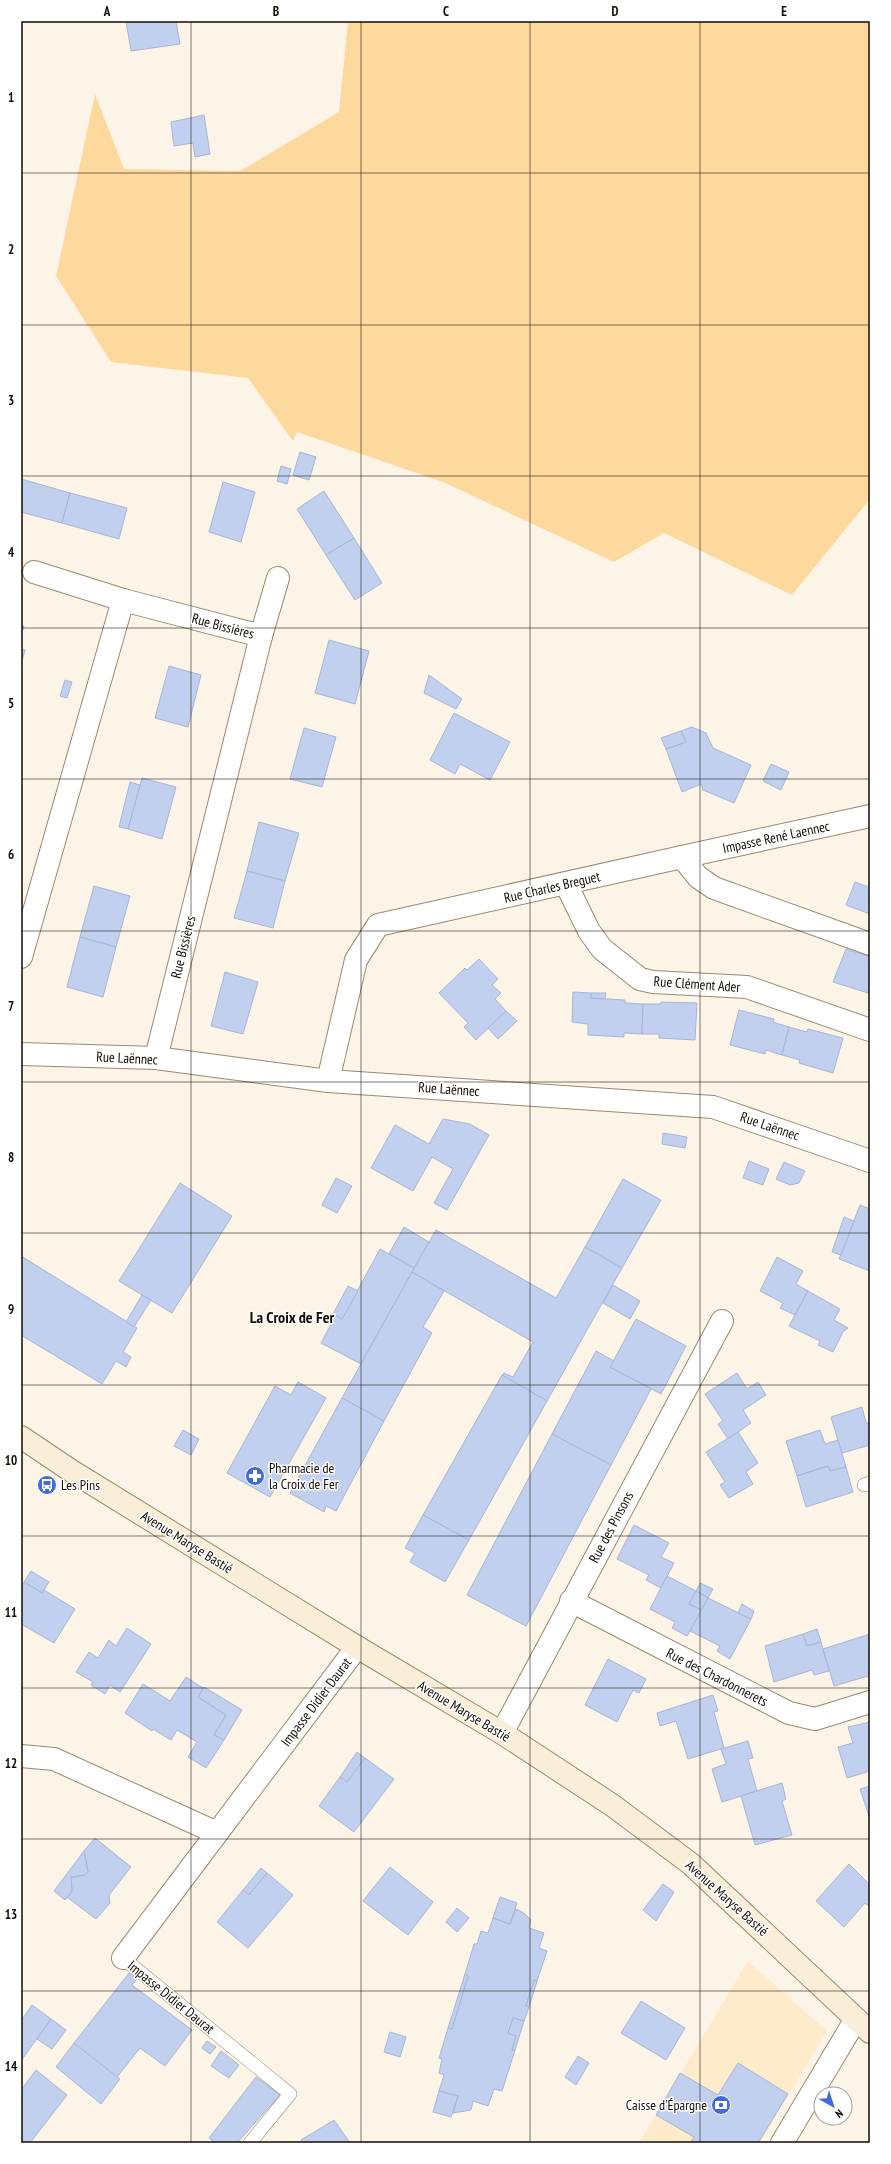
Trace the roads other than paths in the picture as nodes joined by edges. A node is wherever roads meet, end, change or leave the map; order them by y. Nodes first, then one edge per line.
1 (34, 572) dead end
2 (278, 578) dead end
3 (123, 600) junction
4 (261, 636) junction
5 (870, 816) edge
6 (682, 857) junction
7 (566, 884) junction
8 (870, 944) edge
9 (21, 958) edge
10 (870, 1030) edge
11 (21, 1054) edge
12 (156, 1058) junction
13 (328, 1081) junction
14 (870, 1161) edge
15 (722, 1321) dead end
16 (21, 1437) edge
17 (571, 1601) junction
18 (357, 1647) junction
19 (870, 1702) edge
20 (502, 1733) junction
21 (21, 1756) edge
22 (217, 1834) junction
23 (123, 1958) joint
24 (863, 2026) edge
25 (250, 2143) edge
26 (782, 2143) edge

1 - 3 street, Rue Bissières
2 - 4 street
3 - 4 street, Rue Bissières
3 - 9 street
4 - 12 street, Rue Bissières
5 - 6 street, Impasse René Laennec
6 - 7 street, Rue Charles Breguet
6 - 8 street
7 - 10 street, Rue Clément Ader
7 - 13 street, Rue Charles Breguet
11 - 12 street, Rue Laënnec
12 - 13 street, Rue Laënnec
13 - 14 street, Rue Laënnec
15 - 17 street, Rue des Pinsons
16 - 18 street, Avenue Maryse Bastié
17 - 19 street, Rue des Chardonnerets
17 - 20 street, Rue des Pinsons
18 - 20 street, Avenue Maryse Bastié
18 - 22 street, Impasse Didier Daurat
20 - 24 street, Avenue Maryse Bastié
21 - 22 street
22 - 23 street, Impasse Didier Daurat
23 - 25 lane, Impasse Didier Daurat
24 - 26 street

